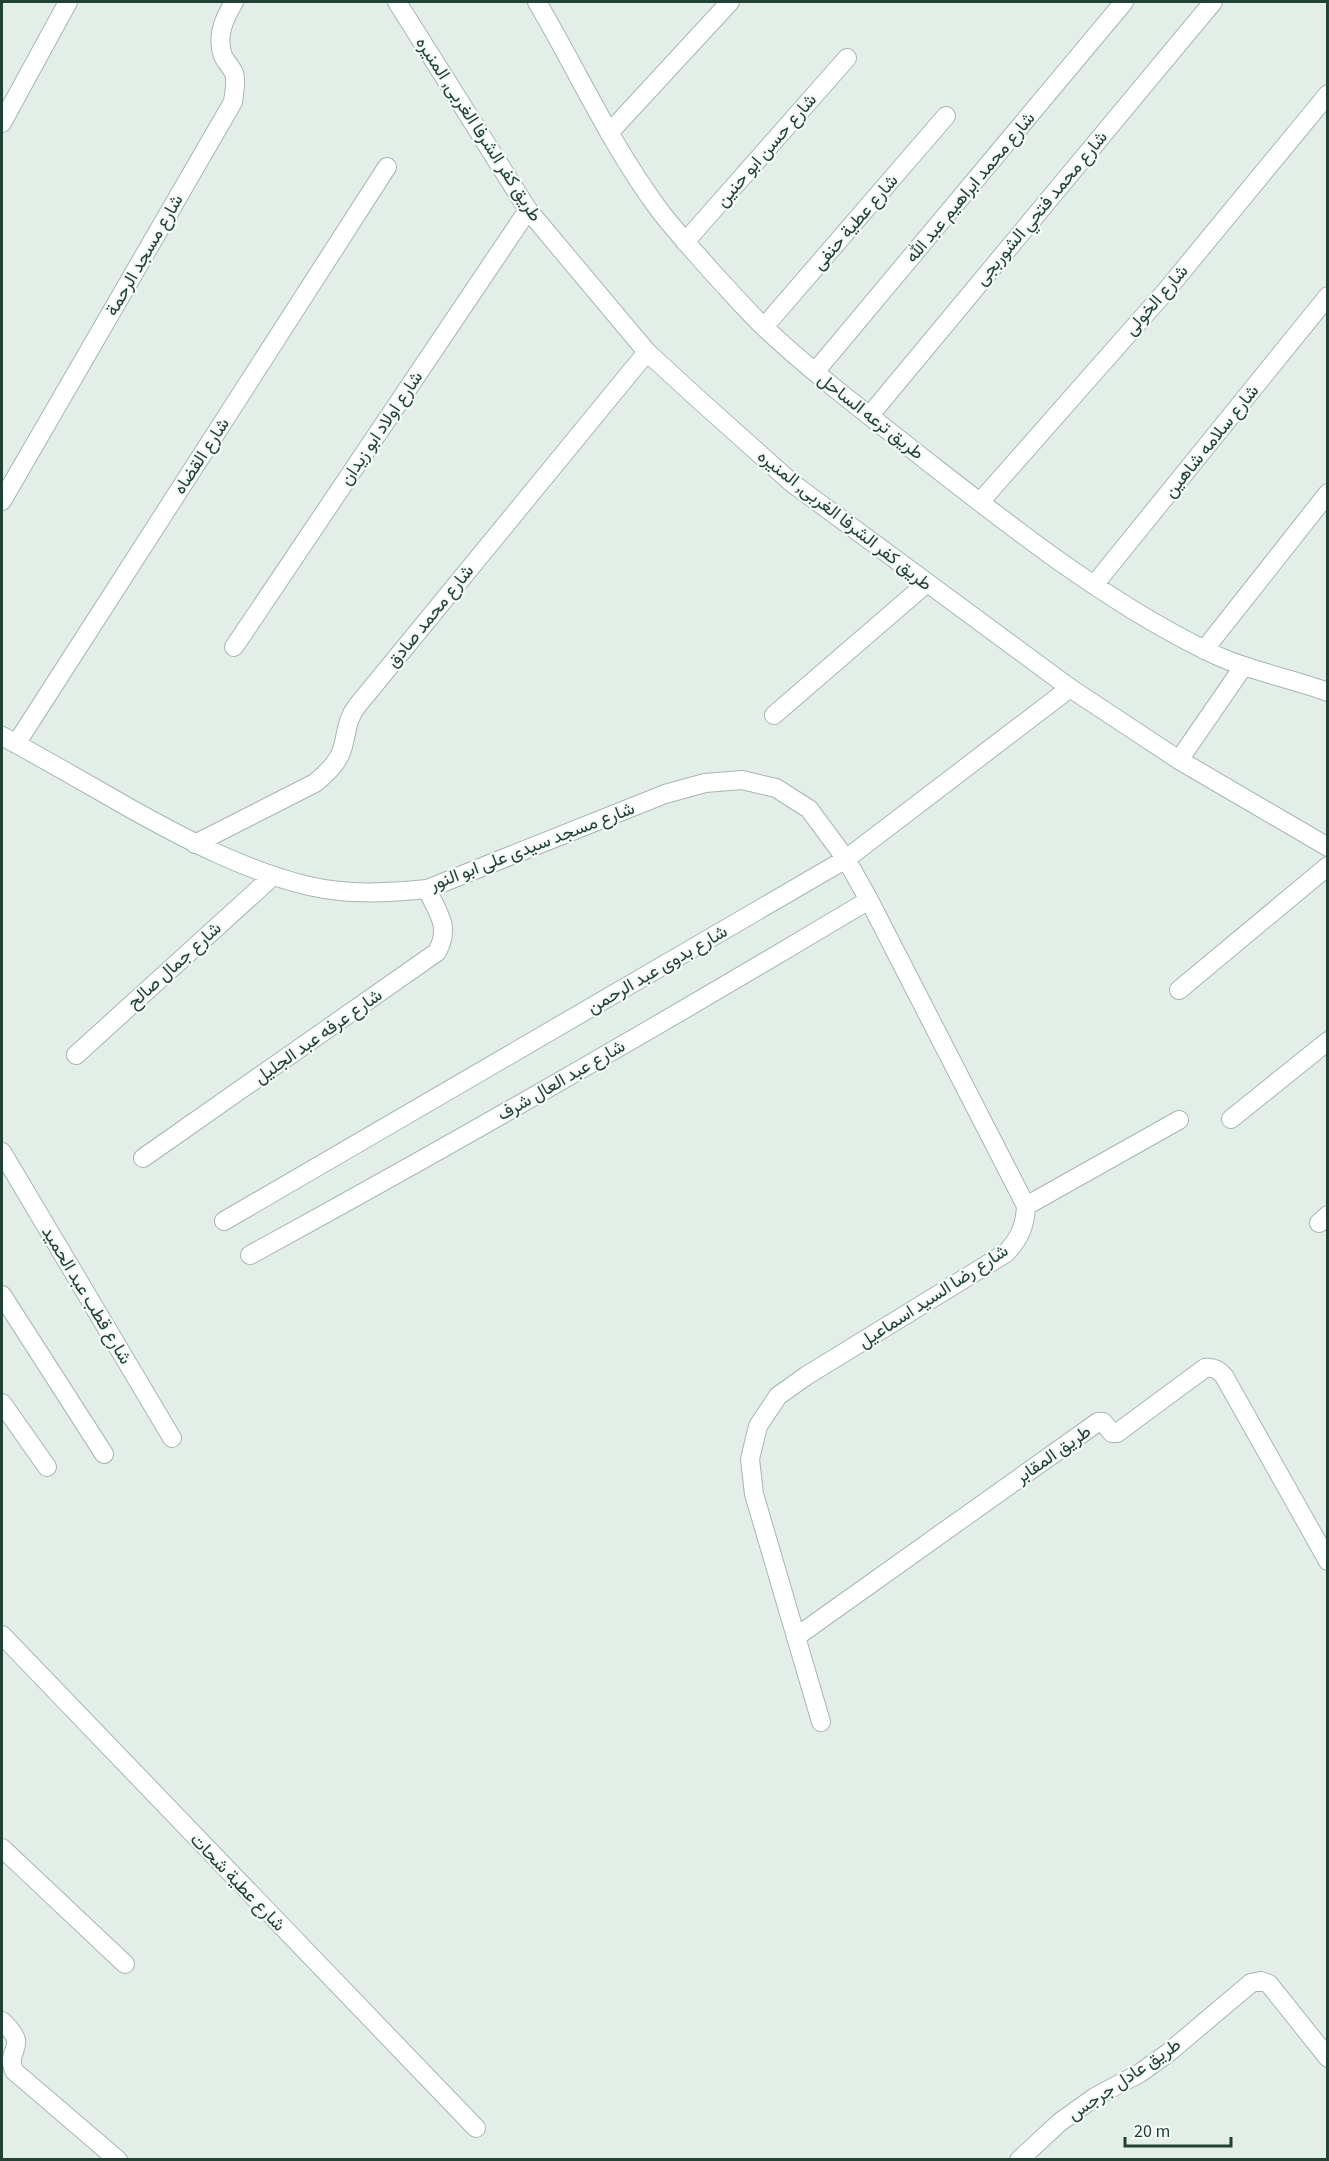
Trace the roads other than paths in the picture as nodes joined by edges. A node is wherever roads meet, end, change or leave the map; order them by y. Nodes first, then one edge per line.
1 (68, 2) edge
2 (234, 2) edge
3 (397, 2) edge
4 (537, 2) edge
5 (730, 2) edge
6 (1124, 2) edge
7 (1213, 2) edge
8 (847, 58) dead end
9 (1328, 94) edge
10 (946, 116) dead end
11 (2, 123) edge
12 (609, 133) junction
13 (387, 168) dead end
14 (528, 210) junction
15 (685, 242) junction
16 (1328, 296) edge
17 (764, 327) junction
18 (647, 352) junction
19 (815, 372) junction
20 (870, 416) junction
21 (1328, 493) edge
22 (2, 501) edge
23 (980, 502) junction
24 (927, 583) junction
25 (1094, 585) junction
26 (234, 647) dead end
27 (1204, 650) junction
28 (1243, 667) junction
29 (1070, 688) junction
30 (1328, 692) edge
31 (774, 715) dead end
32 (9, 740) edge
33 (1179, 760) junction
34 (195, 844) junction
35 (1328, 847) edge
36 (846, 859) junction
37 (1328, 866) edge
38 (273, 876) junction
39 (427, 889) junction
40 (869, 900) junction
41 (1179, 990) dead end
42 (1328, 1041) edge
43 (76, 1055) dead end
44 (1232, 1119) dead end
45 (1179, 1120) dead end
46 (2, 1152) edge
47 (143, 1158) dead end
48 (1026, 1206) junction
49 (224, 1221) dead end
50 (250, 1255) dead end
51 (2, 1295) edge
52 (2, 1403) edge
53 (172, 1438) dead end
54 (104, 1454) dead end
55 (47, 1467) dead end
56 (1328, 1561) edge
57 (2, 1635) edge
58 (796, 1637) junction
59 (820, 1722) dead end
60 (2, 1848) edge
61 (125, 1964) dead end
62 (2, 2021) edge
63 (1328, 2058) edge
64 (476, 2128) dead end
65 (118, 2160) edge
66 (1019, 2160) edge

1 - 11 street
2 - 22 street, شارع مسجد الرحمة
3 - 14 street, طريق كفر الشرفا الغربى, المنيره
4 - 12 street, طريق ترعه الساحل
5 - 12 street
6 - 19 street, شارع محمد ابراهيم عبد الله
7 - 20 street, شارع محمد فتحي الشوربجى
8 - 15 street, شارع حسن ابو حنين
9 - 23 street, شارع الخولى
10 - 17 street, شارع عطية حنفى
12 - 15 street, طريق ترعه الساحل
13 - 32 street, شارع القضاه
14 - 18 street, طريق كفر الشرفا الغربى, المنيره
14 - 26 street, شارع اولاد ابو زيدان
15 - 17 street, طريق ترعه الساحل
16 - 25 street, شارع سلامه شاهين
17 - 19 street, طريق ترعه الساحل
18 - 24 street, طريق كفر الشرفا الغربى, المنيره
18 - 34 street, شارع محمد صادق
19 - 20 street, طريق ترعه الساحل
20 - 23 street, طريق ترعه الساحل
21 - 27 street
23 - 25 street, طريق ترعه الساحل
24 - 29 street, طريق كفر الشرفا الغربى, المنيره
24 - 31 street
25 - 27 street, طريق ترعه الساحل
27 - 28 street, طريق ترعه الساحل
28 - 30 street, طريق ترعه الساحل
28 - 33 street
29 - 33 street, طريق كفر الشرفا الغربى, المنيره
29 - 36 street, شارع بدوى عبد الرحمن
32 - 34 street, شارع مسجد سيدى على ابو النور
33 - 35 street, طريق كفر الشرفا الغربى, المنيره
34 - 38 street, شارع مسجد سيدى على ابو النور
36 - 39 street, شارع مسجد سيدى على ابو النور
36 - 40 street
36 - 49 street, شارع بدوى عبد الرحمن
37 - 41 street
38 - 39 street, شارع مسجد سيدى على ابو النور
38 - 43 street, شارع جمال صالح
39 - 47 street, شارع عرفه عبد الجليل
40 - 48 street
40 - 50 street, شارع عبد العال شرف
42 - 44 street
45 - 48 street
46 - 53 street, شارع قطب عبد الحميد
48 - 58 street, شارع رضا السيد اسماعيل
51 - 54 street
52 - 55 street
56 - 58 street, طريق المقابر
57 - 64 street, شارع عطية شحات
58 - 59 street, شارع رضا السيد اسماعيل
60 - 61 street
62 - 65 street
63 - 66 street, طريق عادل جرجس

